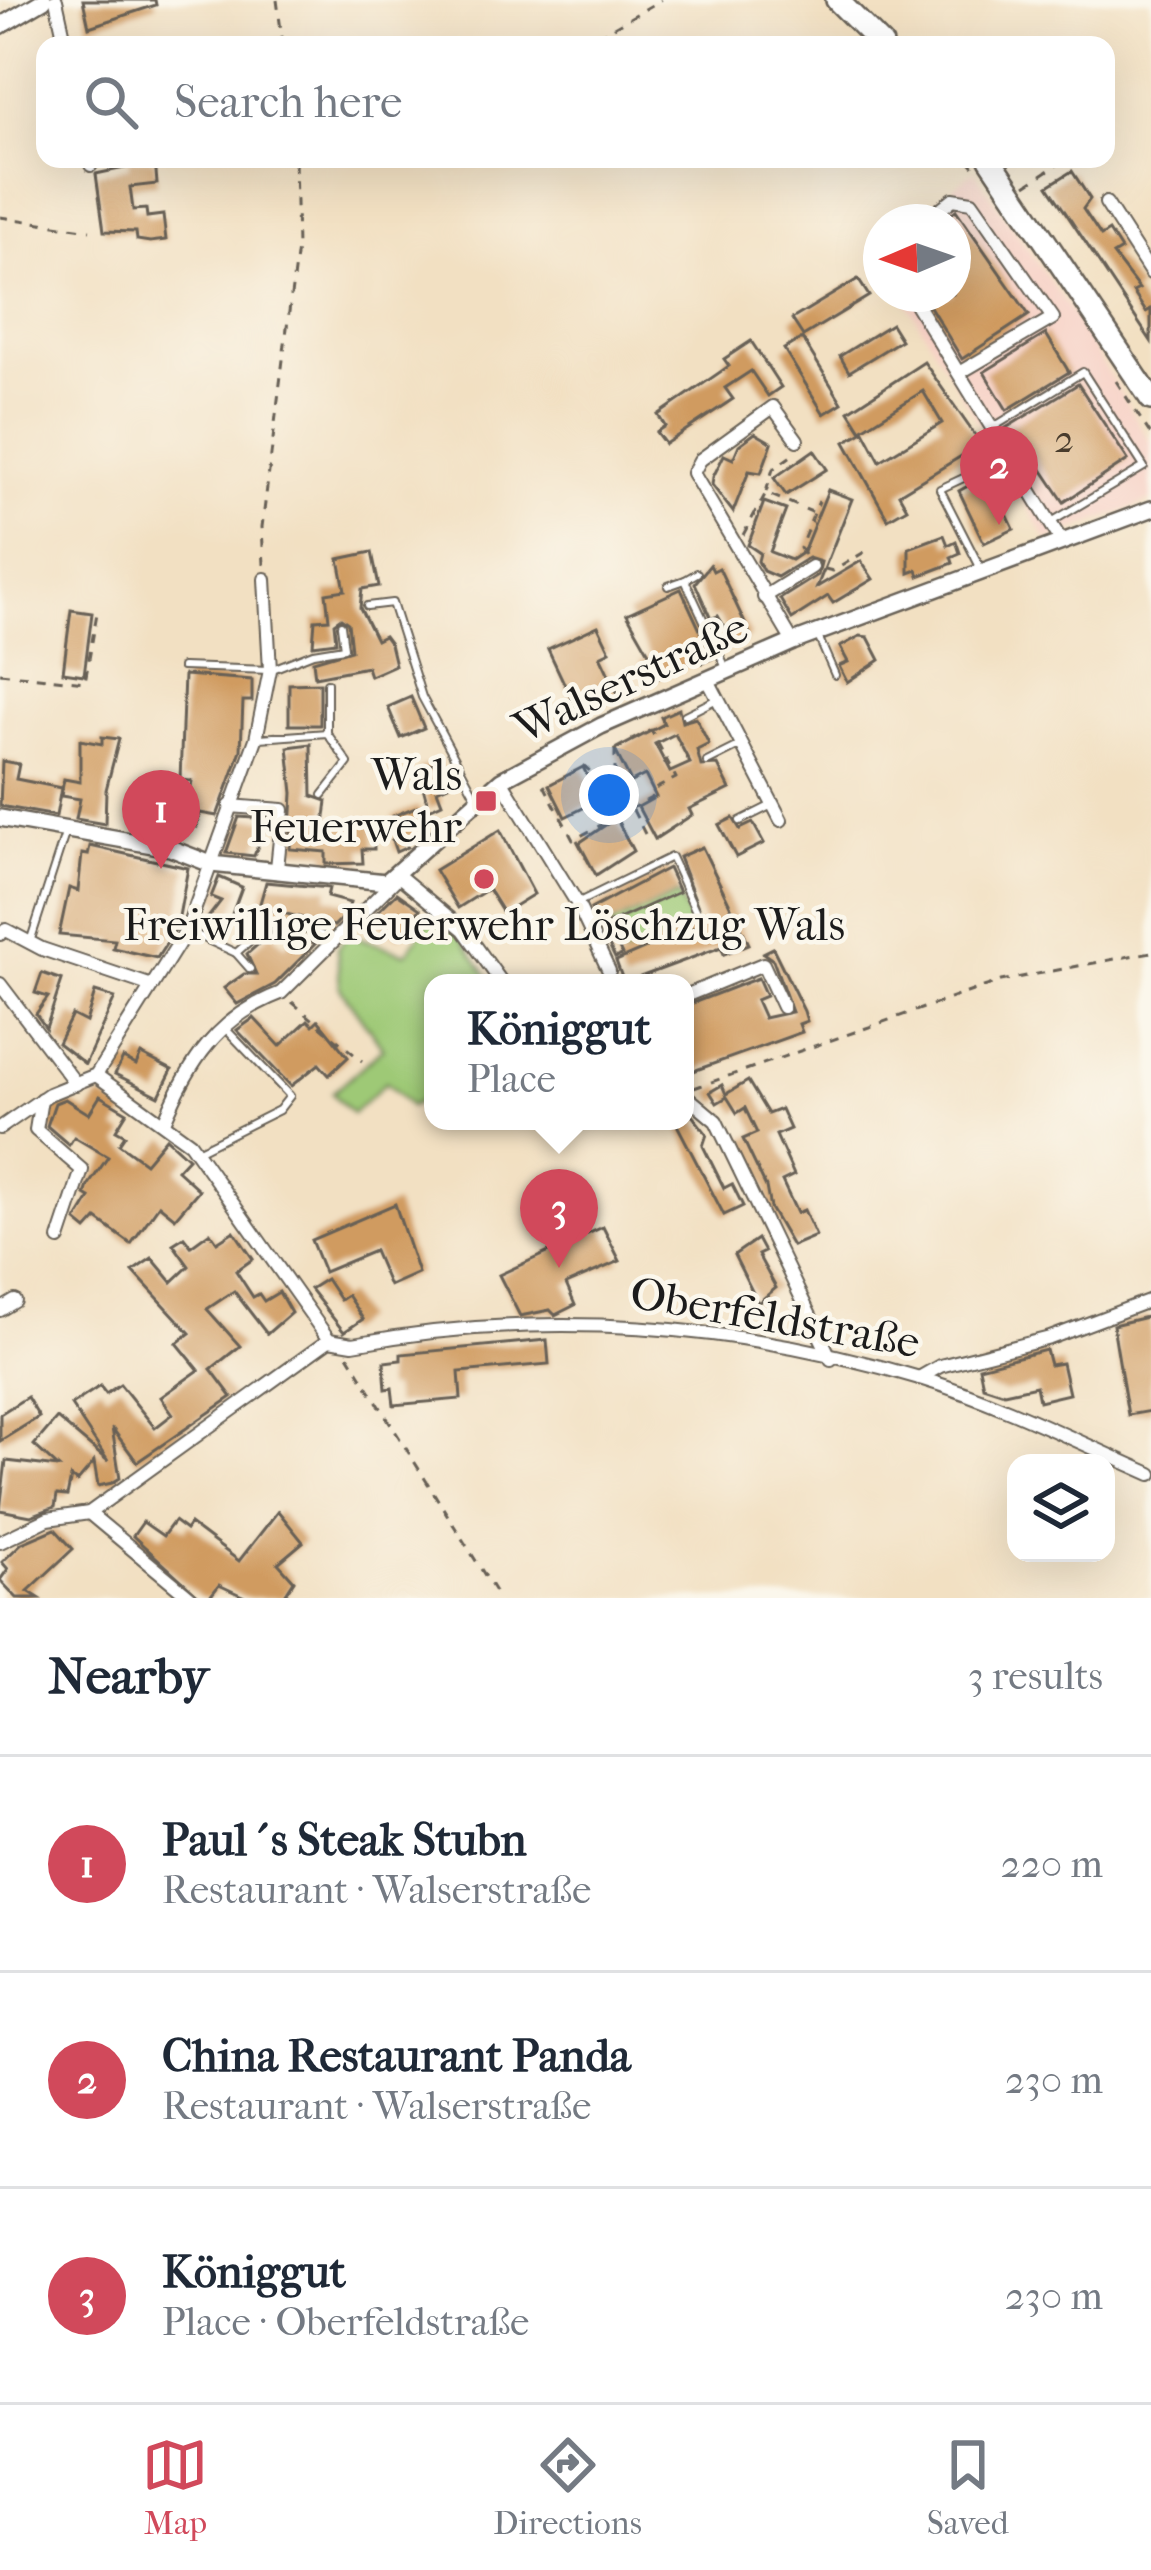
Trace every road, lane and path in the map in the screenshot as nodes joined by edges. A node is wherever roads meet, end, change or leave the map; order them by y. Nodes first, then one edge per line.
1 (44, 0) edge
2 (56, 0) edge
3 (277, 0) edge
4 (661, 0) edge
5 (837, 0) edge
6 (0, 26) edge
7 (64, 36) edge
8 (282, 36) edge
9 (598, 36) edge
10 (873, 36) edge
11 (295, 168) edge
12 (997, 168) edge
13 (1052, 168) edge
14 (1015, 192) junction
15 (1106, 203) dead end
16 (947, 204) edge
17 (0, 218) edge
18 (90, 230) dead end
19 (1151, 273) edge
20 (921, 312) edge
21 (959, 373) junction
22 (1151, 399) edge
23 (992, 428) junction
24 (797, 440) joint
25 (1010, 456) junction
26 (766, 493) junction
27 (819, 501) dead end
28 (1151, 510) edge
29 (813, 512) junction
30 (1050, 523) junction
31 (1062, 542) junction
32 (737, 548) junction
33 (871, 548) dead end
34 (812, 567) junction
35 (982, 571) junction
36 (697, 573) dead end
37 (265, 579) joint
38 (685, 580) junction
39 (668, 586) dead end
40 (764, 597) junction
41 (367, 606) dead end
42 (98, 613) dead end
43 (341, 625) dead end
44 (817, 634) junction
45 (793, 642) junction
46 (182, 667) dead end
47 (270, 670) junction
48 (728, 671) junction
49 (0, 673) edge
50 (836, 675) dead end
51 (708, 680) junction
52 (327, 683) dead end
53 (718, 698) junction
54 (685, 715) dead end
55 (328, 733) junction
56 (256, 739) junction
57 (742, 745) junction
58 (707, 762) dead end
59 (583, 765) dead end
60 (501, 780) junction
61 (544, 785) dead end
62 (184, 786) dead end
63 (615, 793) junction
64 (323, 795) dead end
65 (477, 799) junction
66 (773, 804) junction
67 (230, 806) junction
68 (632, 808) junction
69 (625, 812) junction
70 (0, 818) edge
71 (782, 820) dead end
72 (740, 821) dead end
73 (66, 830) junction
74 (645, 834) dead end
75 (576, 838) junction
76 (170, 848) junction
77 (211, 863) junction
78 (589, 863) dead end
79 (277, 868) junction
80 (399, 876) junction
81 (577, 902) junction
82 (698, 916) dead end
83 (187, 930) junction
84 (0, 934) edge
85 (31, 939) junction
86 (336, 941) junction
87 (236, 952) junction
88 (1151, 952) edge
89 (250, 970) dead end
90 (609, 971) dead end
91 (496, 974) edge
92 (0, 984) edge
93 (152, 986) junction
94 (694, 992) edge
95 (281, 993) junction
96 (783, 1006) dead end
97 (224, 1027) junction
98 (362, 1061) dead end
99 (97, 1076) junction
100 (76, 1084) junction
101 (694, 1090) edge
102 (41, 1099) junction
103 (694, 1101) edge
104 (164, 1122) junction
105 (0, 1128) edge
106 (197, 1151) junction
107 (59, 1239) dead end
108 (1151, 1300) edge
109 (15, 1301) dead end
110 (0, 1310) edge
111 (329, 1340) junction
112 (831, 1359) junction
113 (919, 1378) junction
114 (1151, 1474) edge
115 (89, 1513) junction
116 (0, 1542) edge
117 (191, 1598) edge
118 (499, 1598) edge

1 - 6 street
2 - 7 street
3 - 8 path
4 - 9 path
5 - 10 main road
11 - 37 path
12 - 14 main road
13 - 14 path
14 - 22 main road
15 - 19 street
16 - 21 street
17 - 18 path
20 - 21 street
21 - 23 street
23 - 25 street
23 - 30 lane
24 - 26 path
24 - 32 street, Walserstraße
25 - 30 street
25 - 35 lane
26 - 29 path
26 - 32 path
27 - 29 path
28 - 31 street, Walserstraße
29 - 34 path
30 - 31 street
31 - 35 street, Walserstraße
32 - 40 street, Walserstraße
33 - 34 path
34 - 40 street, Walserstraße
35 - 44 street, Walserstraße
36 - 38 lane
37 - 47 street
38 - 39 lane
38 - 48 lane
40 - 45 street, Walserstraße
41 - 65 lane
42 - 49 path
43 - 47 lane
44 - 45 street, Walserstraße
44 - 50 lane, Walserstraße
45 - 48 street, Walserstraße
46 - 47 lane
47 - 56 street
48 - 51 street, Walserstraße
51 - 53 street
51 - 60 street, Walserstraße
52 - 55 lane
53 - 54 lane
53 - 57 street
55 - 56 lane
55 - 64 lane
56 - 67 street
57 - 58 lane
57 - 66 street
59 - 63 path
60 - 65 street, Walserstraße
60 - 81 street, Walserstraße
61 - 75 path
62 - 76 lane
63 - 68 path
63 - 69 path
65 - 80 street, Walserstraße
66 - 71 street
66 - 72 lane
67 - 77 street
67 - 79 street
68 - 69 path
68 - 74 path
69 - 75 path
70 - 73 street
73 - 76 street
73 - 85 lane
75 - 78 path
76 - 77 street
77 - 79 street
77 - 83 street
79 - 80 street
80 - 86 street
80 - 91 street
81 - 82 lane
81 - 90 street, Walserstraße
83 - 87 lane
83 - 93 street
84 - 85 street
85 - 93 street
86 - 87 lane
86 - 95 street
87 - 89 lane
88 - 101 path
92 - 100 street
93 - 99 street
94 - 96 street
95 - 97 street
95 - 98 path
97 - 104 street
97 - 106 lane
99 - 100 street
99 - 104 street
100 - 102 street
102 - 105 street
102 - 107 street
103 - 112 street
104 - 106 street
106 - 111 street
108 - 113 street
109 - 110 street
111 - 112 street, Oberfeldstraße
111 - 115 street
111 - 118 path
112 - 113 street, Oberfeldstraße
113 - 114 street, Oberfeldstraße
115 - 116 street
115 - 117 street

